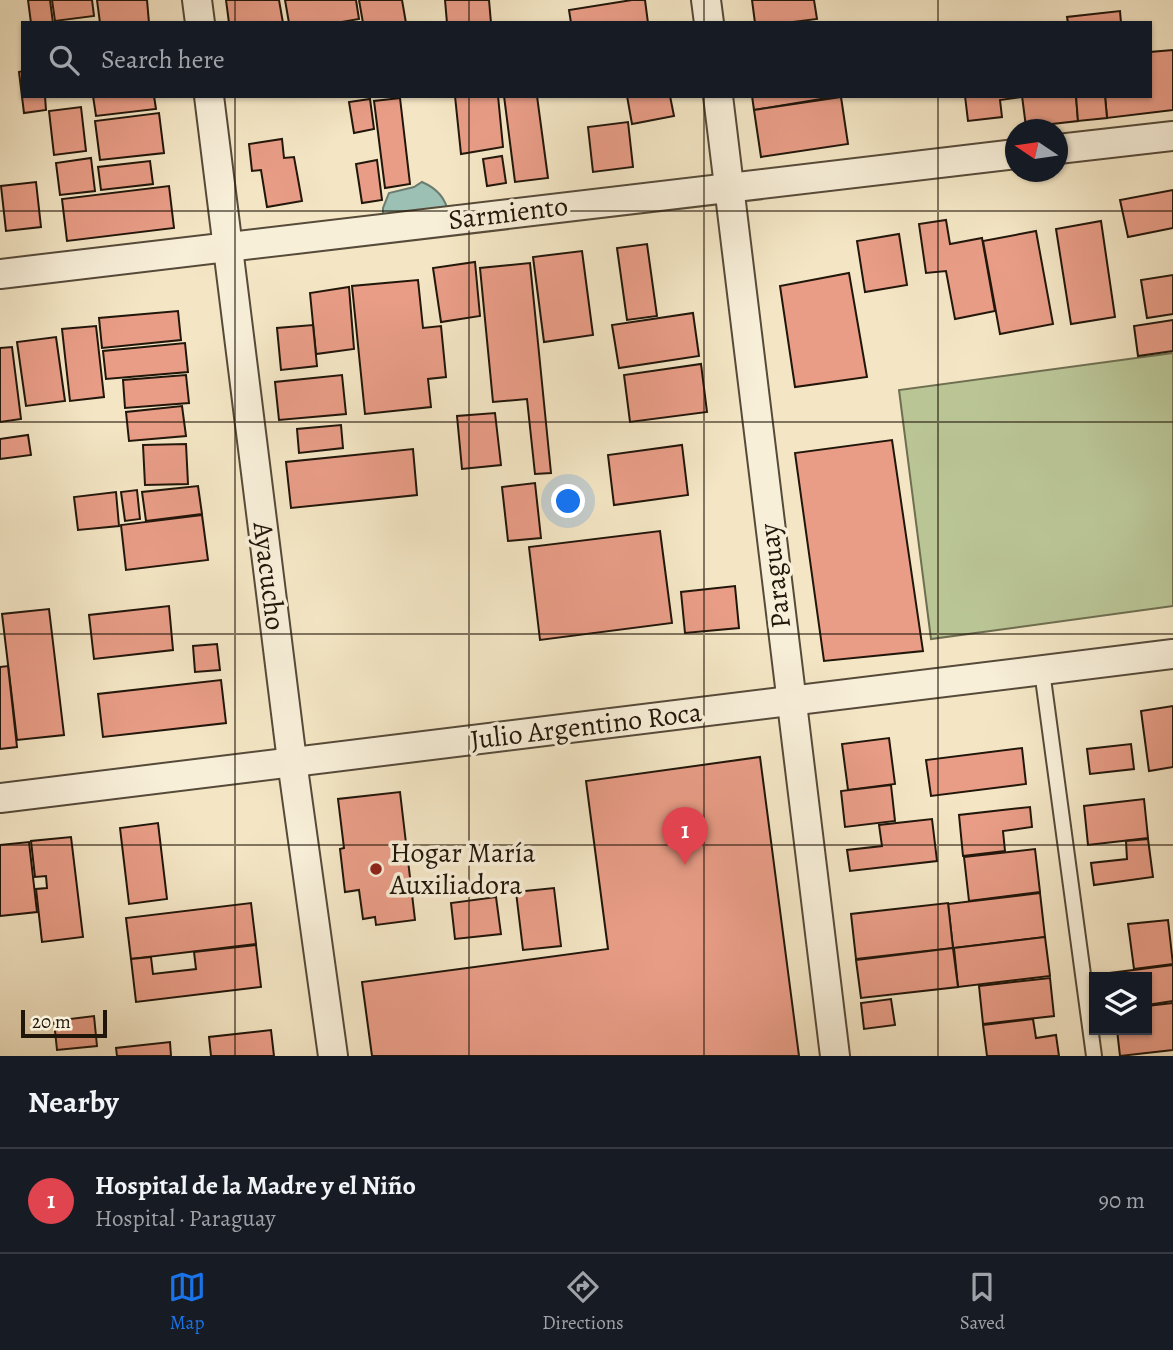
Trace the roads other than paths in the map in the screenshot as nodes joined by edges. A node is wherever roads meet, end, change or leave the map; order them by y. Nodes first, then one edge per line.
1 (197, 0) edge
2 (706, 0) edge
3 (200, 21) edge
4 (709, 21) edge
5 (209, 98) edge
6 (718, 98) edge
7 (1173, 136) edge
8 (1068, 148) edge
9 (1005, 155) edge
10 (728, 187) junction
11 (228, 248) junction
12 (0, 274) edge
13 (1173, 654) edge
14 (1042, 671) junction
15 (790, 701) junction
16 (292, 761) junction
17 (0, 797) edge
18 (333, 1056) edge
19 (835, 1056) edge
20 (1094, 1056) edge

1 - 3 street
2 - 4 street
5 - 11 street, Ayacucho
6 - 10 street, Paraguay
7 - 8 street
9 - 10 street, Sarmiento
10 - 11 street, Sarmiento
10 - 15 street, Paraguay
11 - 12 street, Sarmiento
11 - 16 street, Ayacucho
13 - 14 street, Julio Argentino Roca
14 - 15 street, Julio Argentino Roca
14 - 20 lane
15 - 16 street, Julio Argentino Roca
15 - 19 street, Paraguay
16 - 17 street, Julio Argentino Roca
16 - 18 street, Ayacucho

